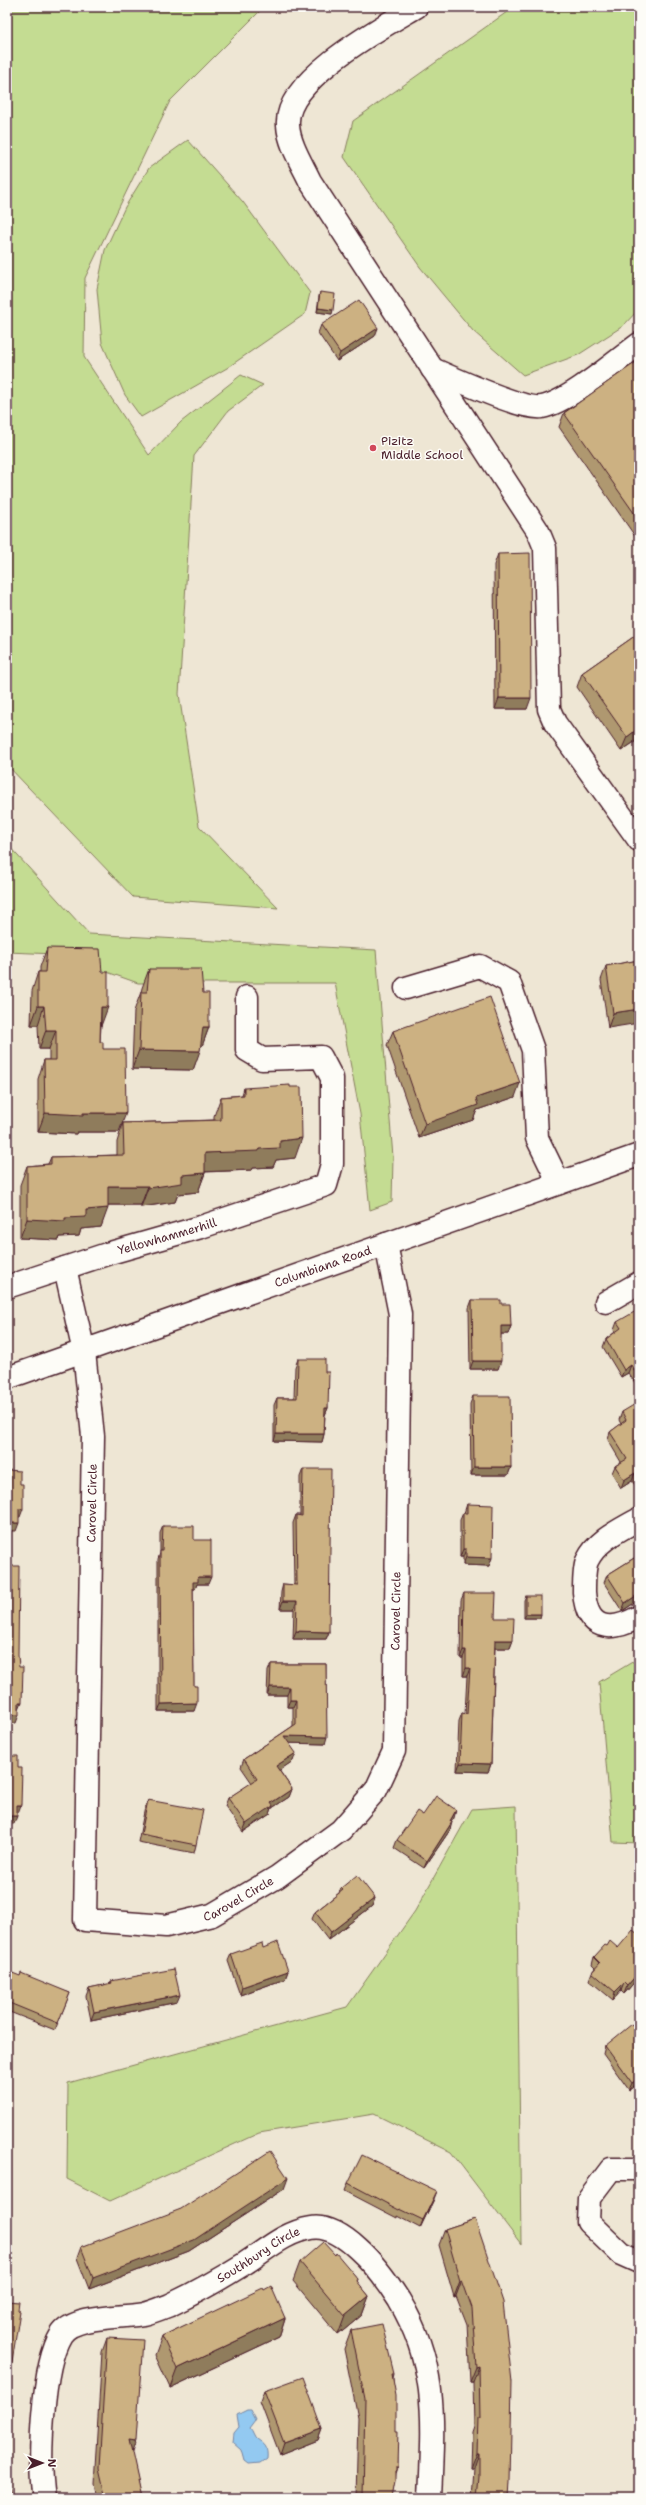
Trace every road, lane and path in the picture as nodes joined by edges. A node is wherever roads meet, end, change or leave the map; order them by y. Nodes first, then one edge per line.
1 (416, 7) edge
2 (639, 344) edge
3 (432, 369) junction
4 (639, 840) edge
5 (406, 988) dead end
6 (247, 997) dead end
7 (639, 1155) edge
8 (559, 1183) junction
9 (386, 1244) junction
10 (65, 1268) junction
11 (639, 1282) edge
12 (7, 1287) edge
13 (606, 1302) dead end
14 (84, 1352) junction
15 (7, 1378) edge
16 (639, 1519) edge
17 (639, 1617) edge
18 (639, 2169) edge
19 (639, 2262) edge
20 (44, 2498) edge
21 (430, 2498) edge

1 - 3 street
2 - 3 street
3 - 4 street
5 - 8 street
6 - 10 street, Yellowhammerhill
7 - 8 street, Columbiana Road
8 - 9 street, Columbiana Road
9 - 14 street, Columbiana Road
9 - 14 street, Carovel Circle
10 - 12 street, Yellowhammerhill
10 - 14 street
11 - 13 street
14 - 15 street, Columbiana Road
16 - 17 street
18 - 19 street
20 - 21 street, Southbury Circle

